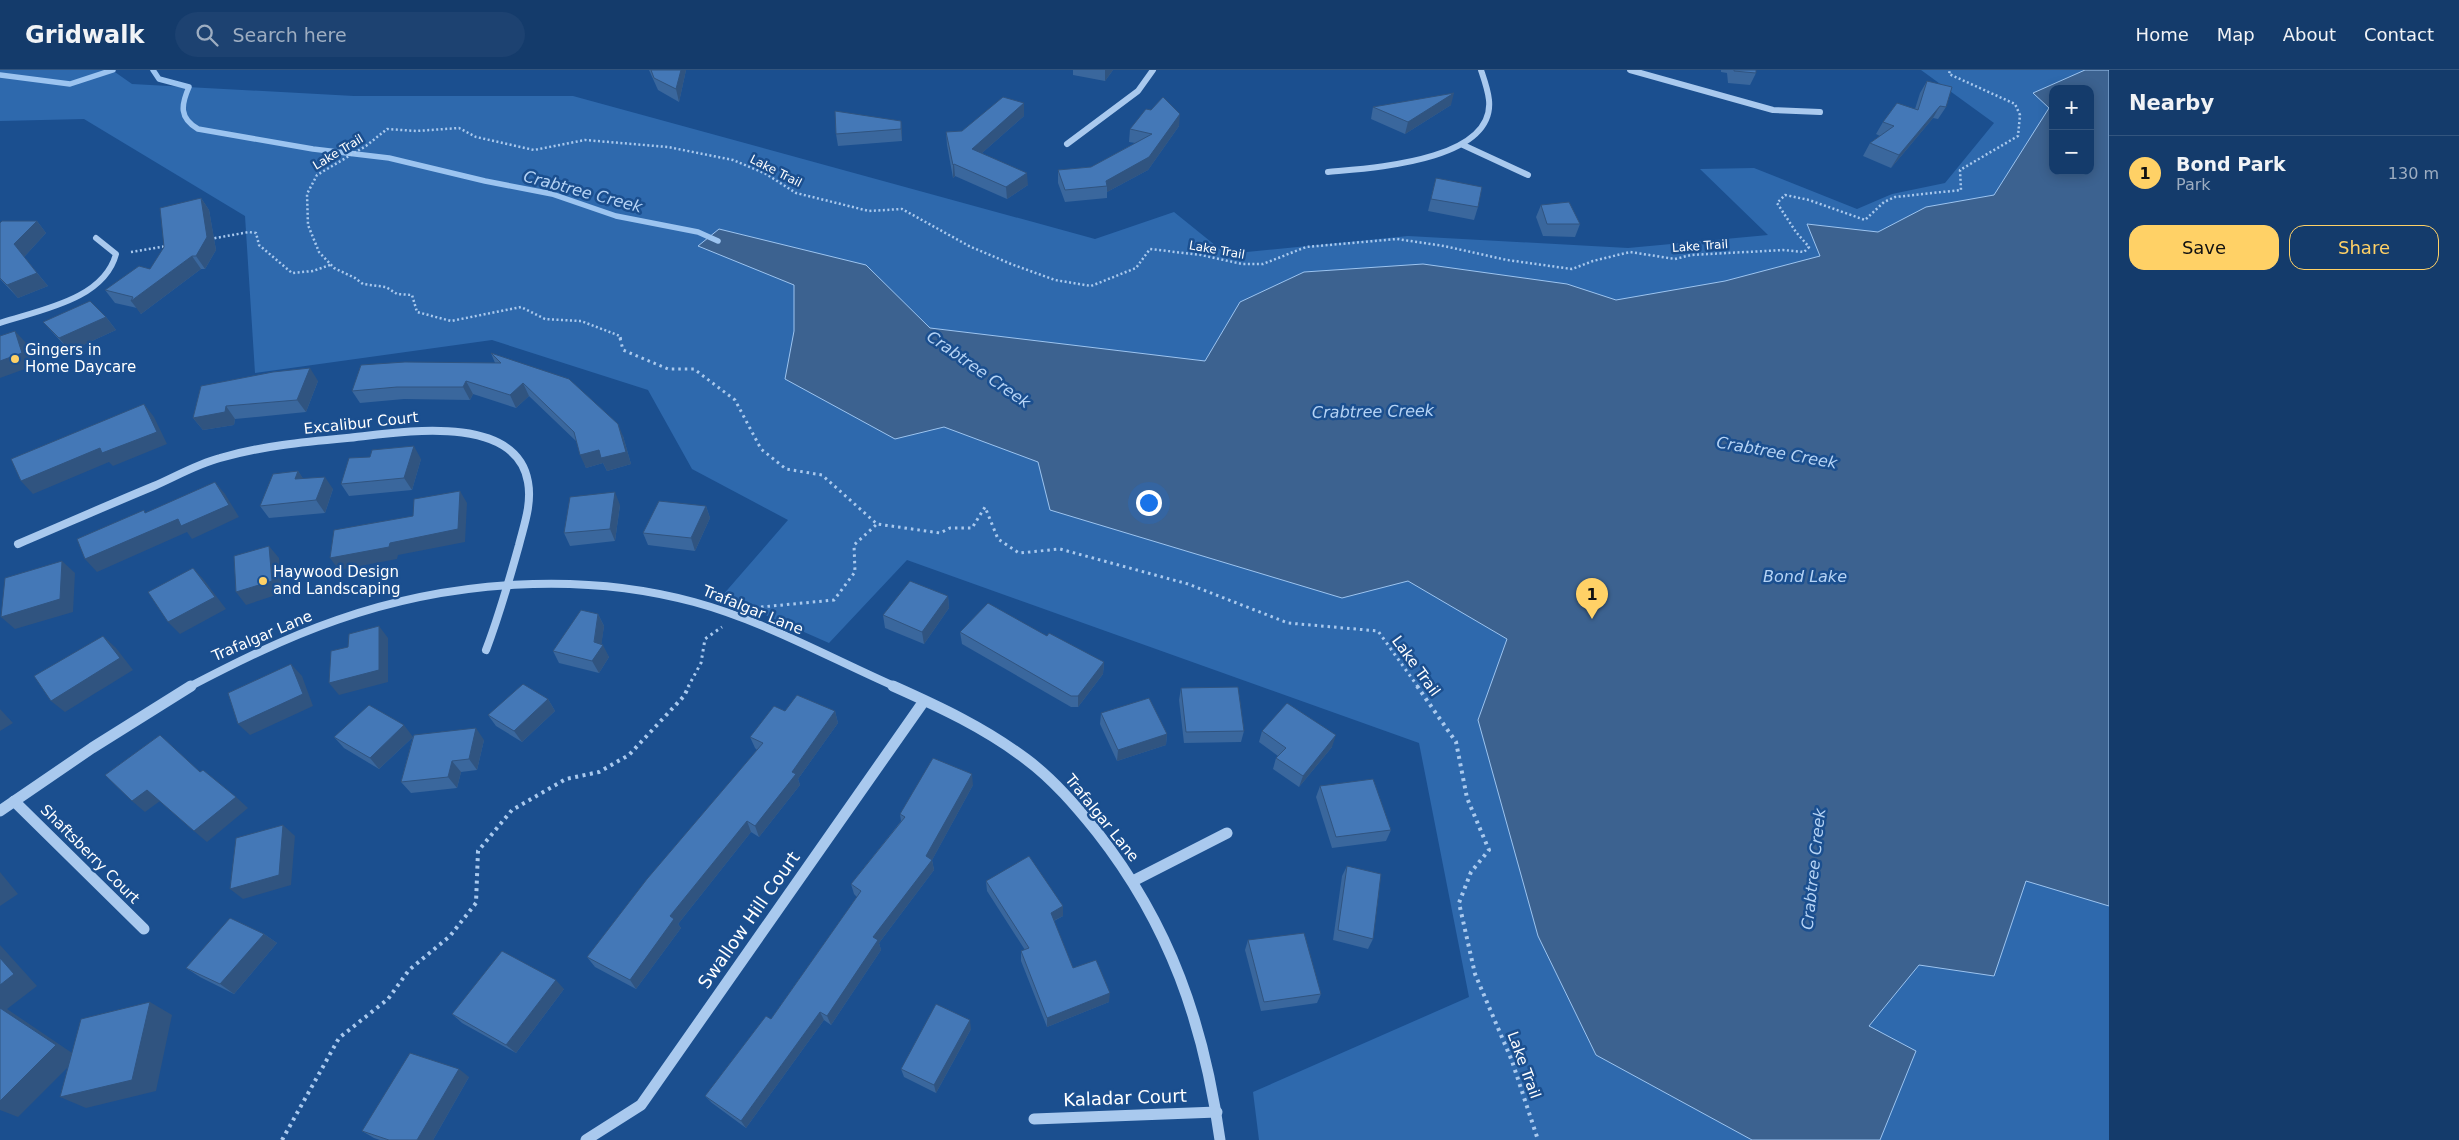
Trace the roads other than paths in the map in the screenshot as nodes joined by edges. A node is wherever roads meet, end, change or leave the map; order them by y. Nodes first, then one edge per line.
1 (1153, 70) edge
2 (1481, 70) edge
3 (1630, 70) edge
4 (1640, 71) edge
5 (1820, 112) dead end
6 (1067, 144) dead end
7 (1463, 145) junction
8 (1328, 172) dead end
9 (1528, 175) dead end
10 (96, 238) dead end
11 (0, 323) edge
12 (18, 544) dead end
13 (509, 587) junction
14 (486, 650) dead end
15 (924, 701) junction
16 (14, 801) junction
17 (0, 811) edge
18 (1227, 833) dead end
19 (1134, 880) junction
20 (144, 929) dead end
21 (1217, 1112) junction
22 (1034, 1119) dead end
23 (586, 1140) edge
24 (1220, 1140) edge

1 - 6 street
2 - 7 street
3 - 4 street
4 - 5 street
7 - 8 street
7 - 9 street
10 - 11 street
12 - 13 street, Excalibur Court
13 - 14 street, Excalibur Court
13 - 15 street, Trafalgar Lane
13 - 16 street, Trafalgar Lane
15 - 19 street, Trafalgar Lane
15 - 23 street, Swallow Hill Court
16 - 17 street, Trafalgar Lane
16 - 20 street, Shaftsberry Court
18 - 19 street
19 - 21 street, Trafalgar Lane
21 - 22 street, Kaladar Court
21 - 24 street, Trafalgar Lane

